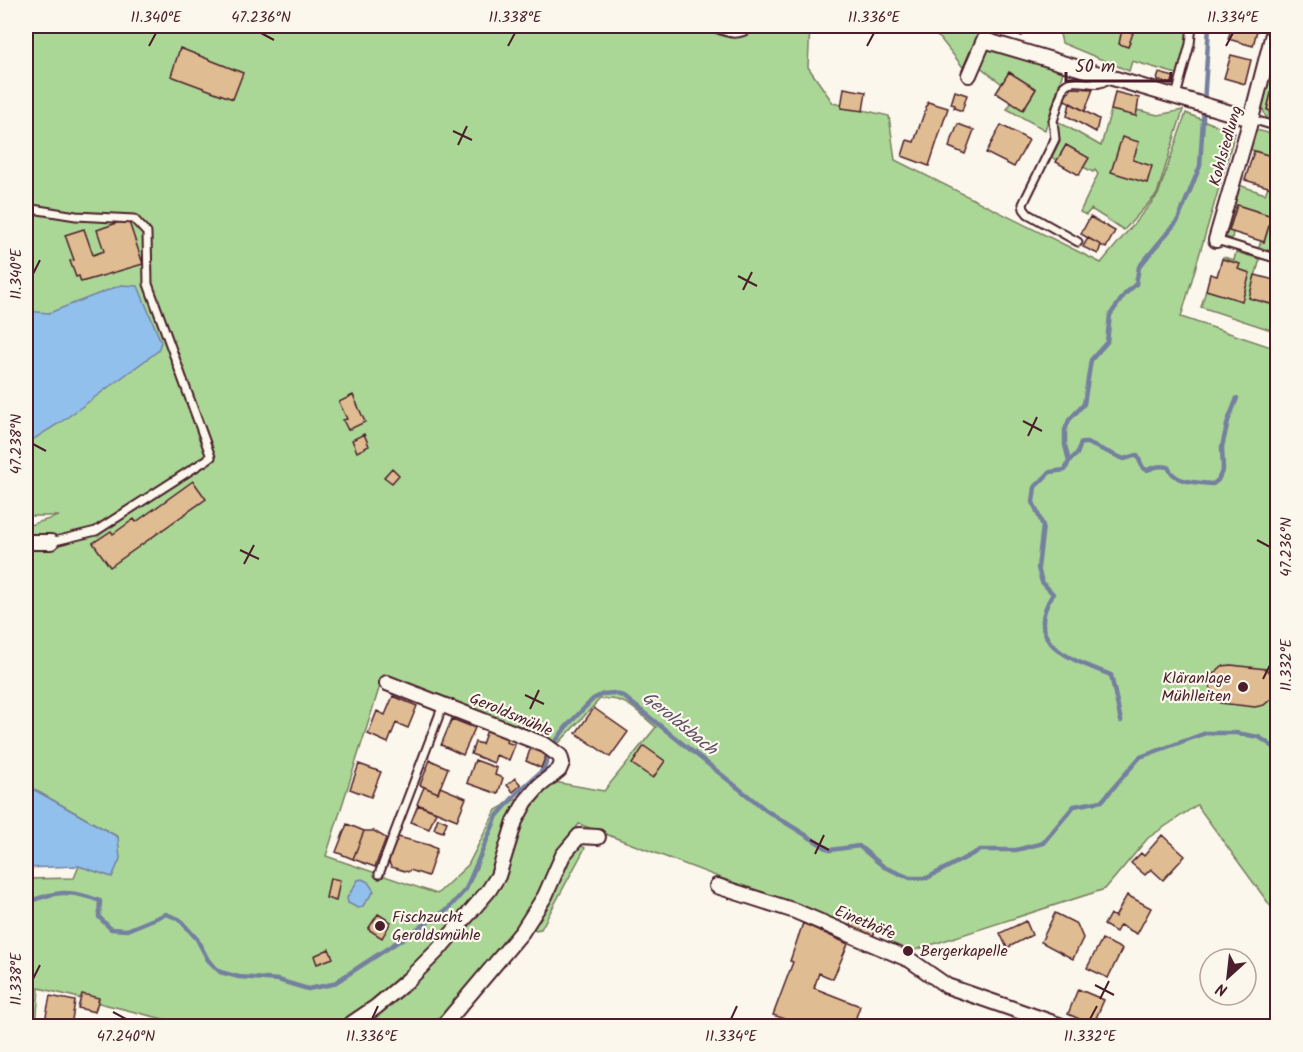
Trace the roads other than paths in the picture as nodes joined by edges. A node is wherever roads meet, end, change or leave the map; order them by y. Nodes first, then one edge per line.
1 (711, 26) edge
2 (755, 26) edge
3 (981, 26) edge
4 (1192, 26) edge
5 (1275, 26) edge
6 (984, 40) junction
7 (969, 75) dead end
8 (1109, 76) junction
9 (1182, 98) junction
10 (1251, 119) junction
11 (1278, 127) edge
12 (26, 208) edge
13 (1216, 240) joint
14 (1078, 242) dead end
15 (1278, 259) edge
16 (26, 542) edge
17 (51, 542) joint
18 (387, 682) dead end
19 (443, 705) junction
20 (598, 837) dead end
21 (379, 874) dead end
22 (717, 886) dead end
23 (348, 1026) edge
24 (443, 1026) edge
25 (1062, 1026) edge

1 - 2 lane
3 - 6 lane
4 - 9 lane
5 - 10 street, Kohlsiedlung
6 - 7 street
6 - 8 street
8 - 9 street
8 - 14 lane
9 - 10 street
10 - 11 lane
10 - 13 street, Kohlsiedlung
12 - 17 lane
13 - 15 lane
16 - 17 street
18 - 19 street, Geroldsmühle
19 - 21 lane
19 - 23 street, Geroldsmühle
20 - 24 street
22 - 25 street, Einethöfe

